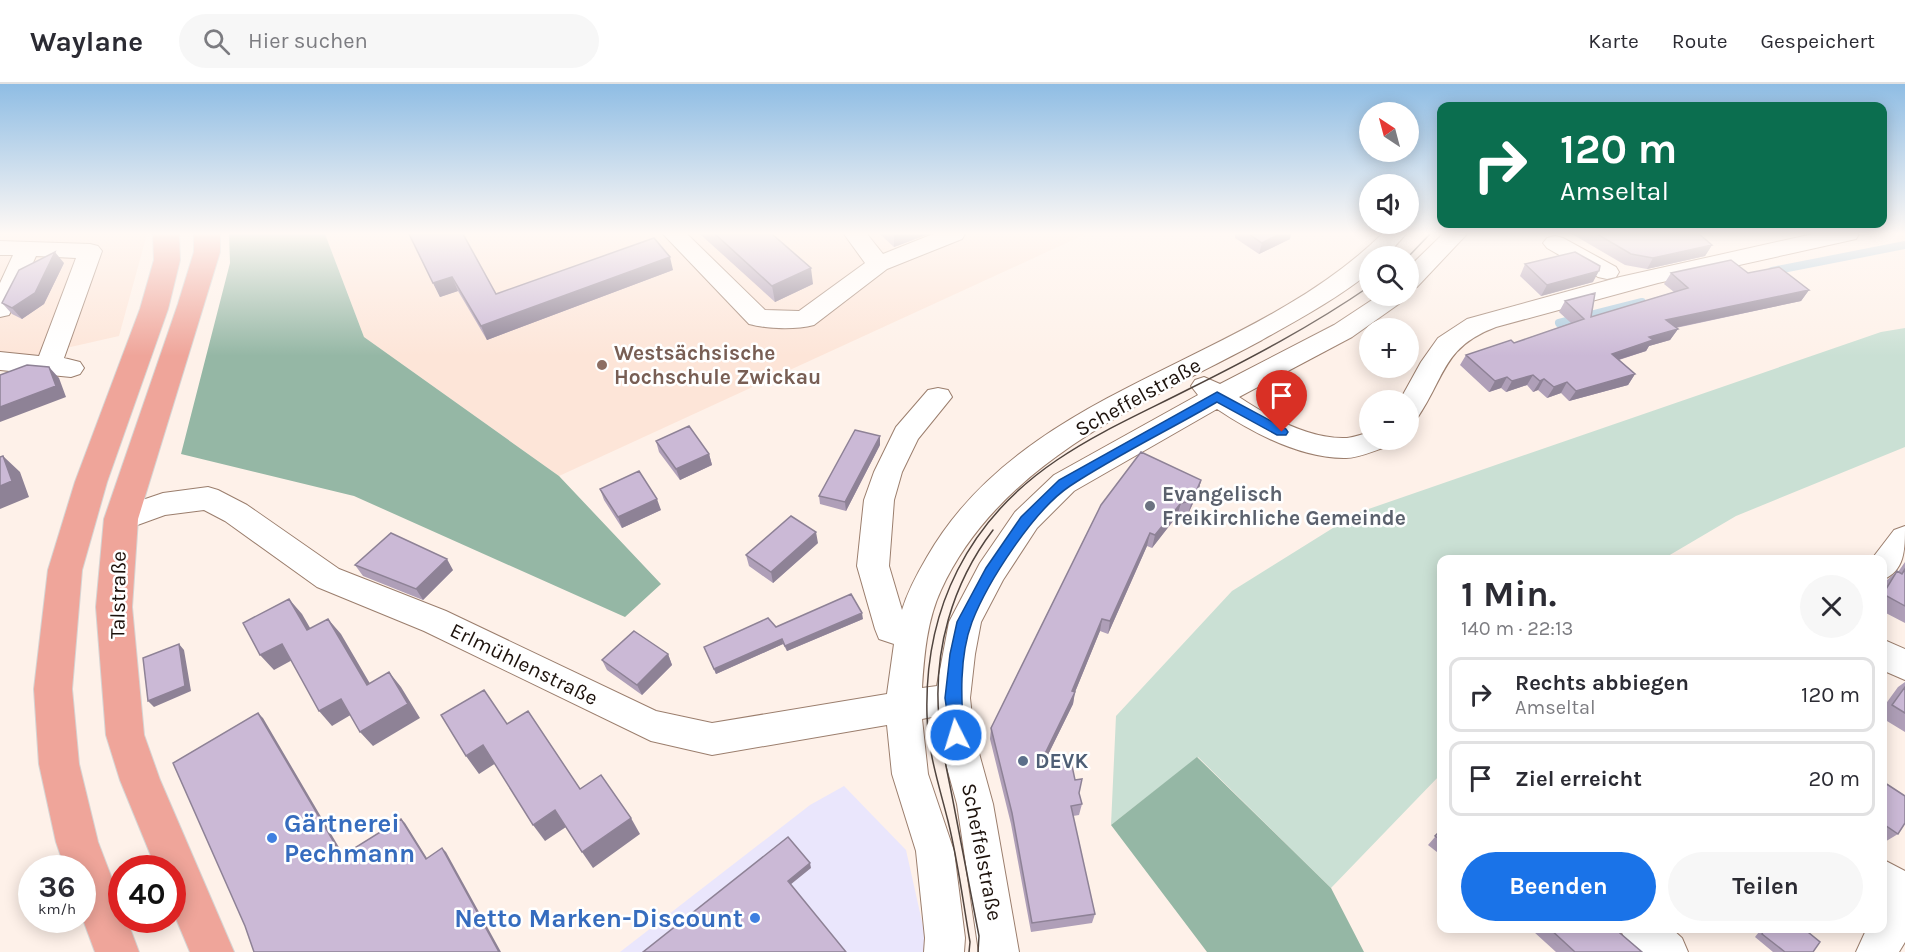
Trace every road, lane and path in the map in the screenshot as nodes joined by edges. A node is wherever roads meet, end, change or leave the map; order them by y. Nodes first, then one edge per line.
1 (16, 275) edge
2 (84, 275) edge
3 (163, 275) edge
4 (201, 275) edge
5 (715, 275) edge
6 (865, 275) edge
7 (1352, 275) edge
8 (1612, 275) edge
9 (1660, 275) edge
10 (1625, 282) junction
11 (1380, 306) edge
12 (0, 309) edge
13 (0, 361) edge
14 (1186, 371) junction
15 (1419, 393) edge
16 (938, 397) dead end
17 (1217, 397) junction
18 (1359, 445) edge
19 (121, 519) junction
20 (1905, 537) edge
21 (1887, 561) edge
22 (912, 636) junction
23 (1887, 656) edge
24 (1905, 666) edge
25 (953, 698) junction
26 (904, 707) junction
27 (1887, 881) edge
28 (1905, 894) edge
29 (1905, 905) edge
30 (1646, 933) edge
31 (117, 952) edge
32 (212, 952) edge
33 (944, 952) edge
34 (999, 952) edge
35 (1668, 952) edge
36 (1876, 952) edge

1 - 12 street
2 - 13 street
3 - 31 main road
4 - 19 main road, Talstraße
5 - 6 street
7 - 14 street, Scheffelstraße
8 - 10 street
9 - 10 street
10 - 15 street
11 - 17 street, Scheffelstraße
14 - 17 street
14 - 22 street, Scheffelstraße
16 - 22 street
17 - 18 street
17 - 25 street, Scheffelstraße
19 - 26 street, Erlmühlenstraße
19 - 32 main road, Talstraße
20 - 21 street
22 - 26 street, Scheffelstraße
23 - 24 street
25 - 26 street, Erlmühlenstraße
25 - 34 street, Scheffelstraße
26 - 33 street, Scheffelstraße
27 - 28 street
29 - 36 street
30 - 35 street

